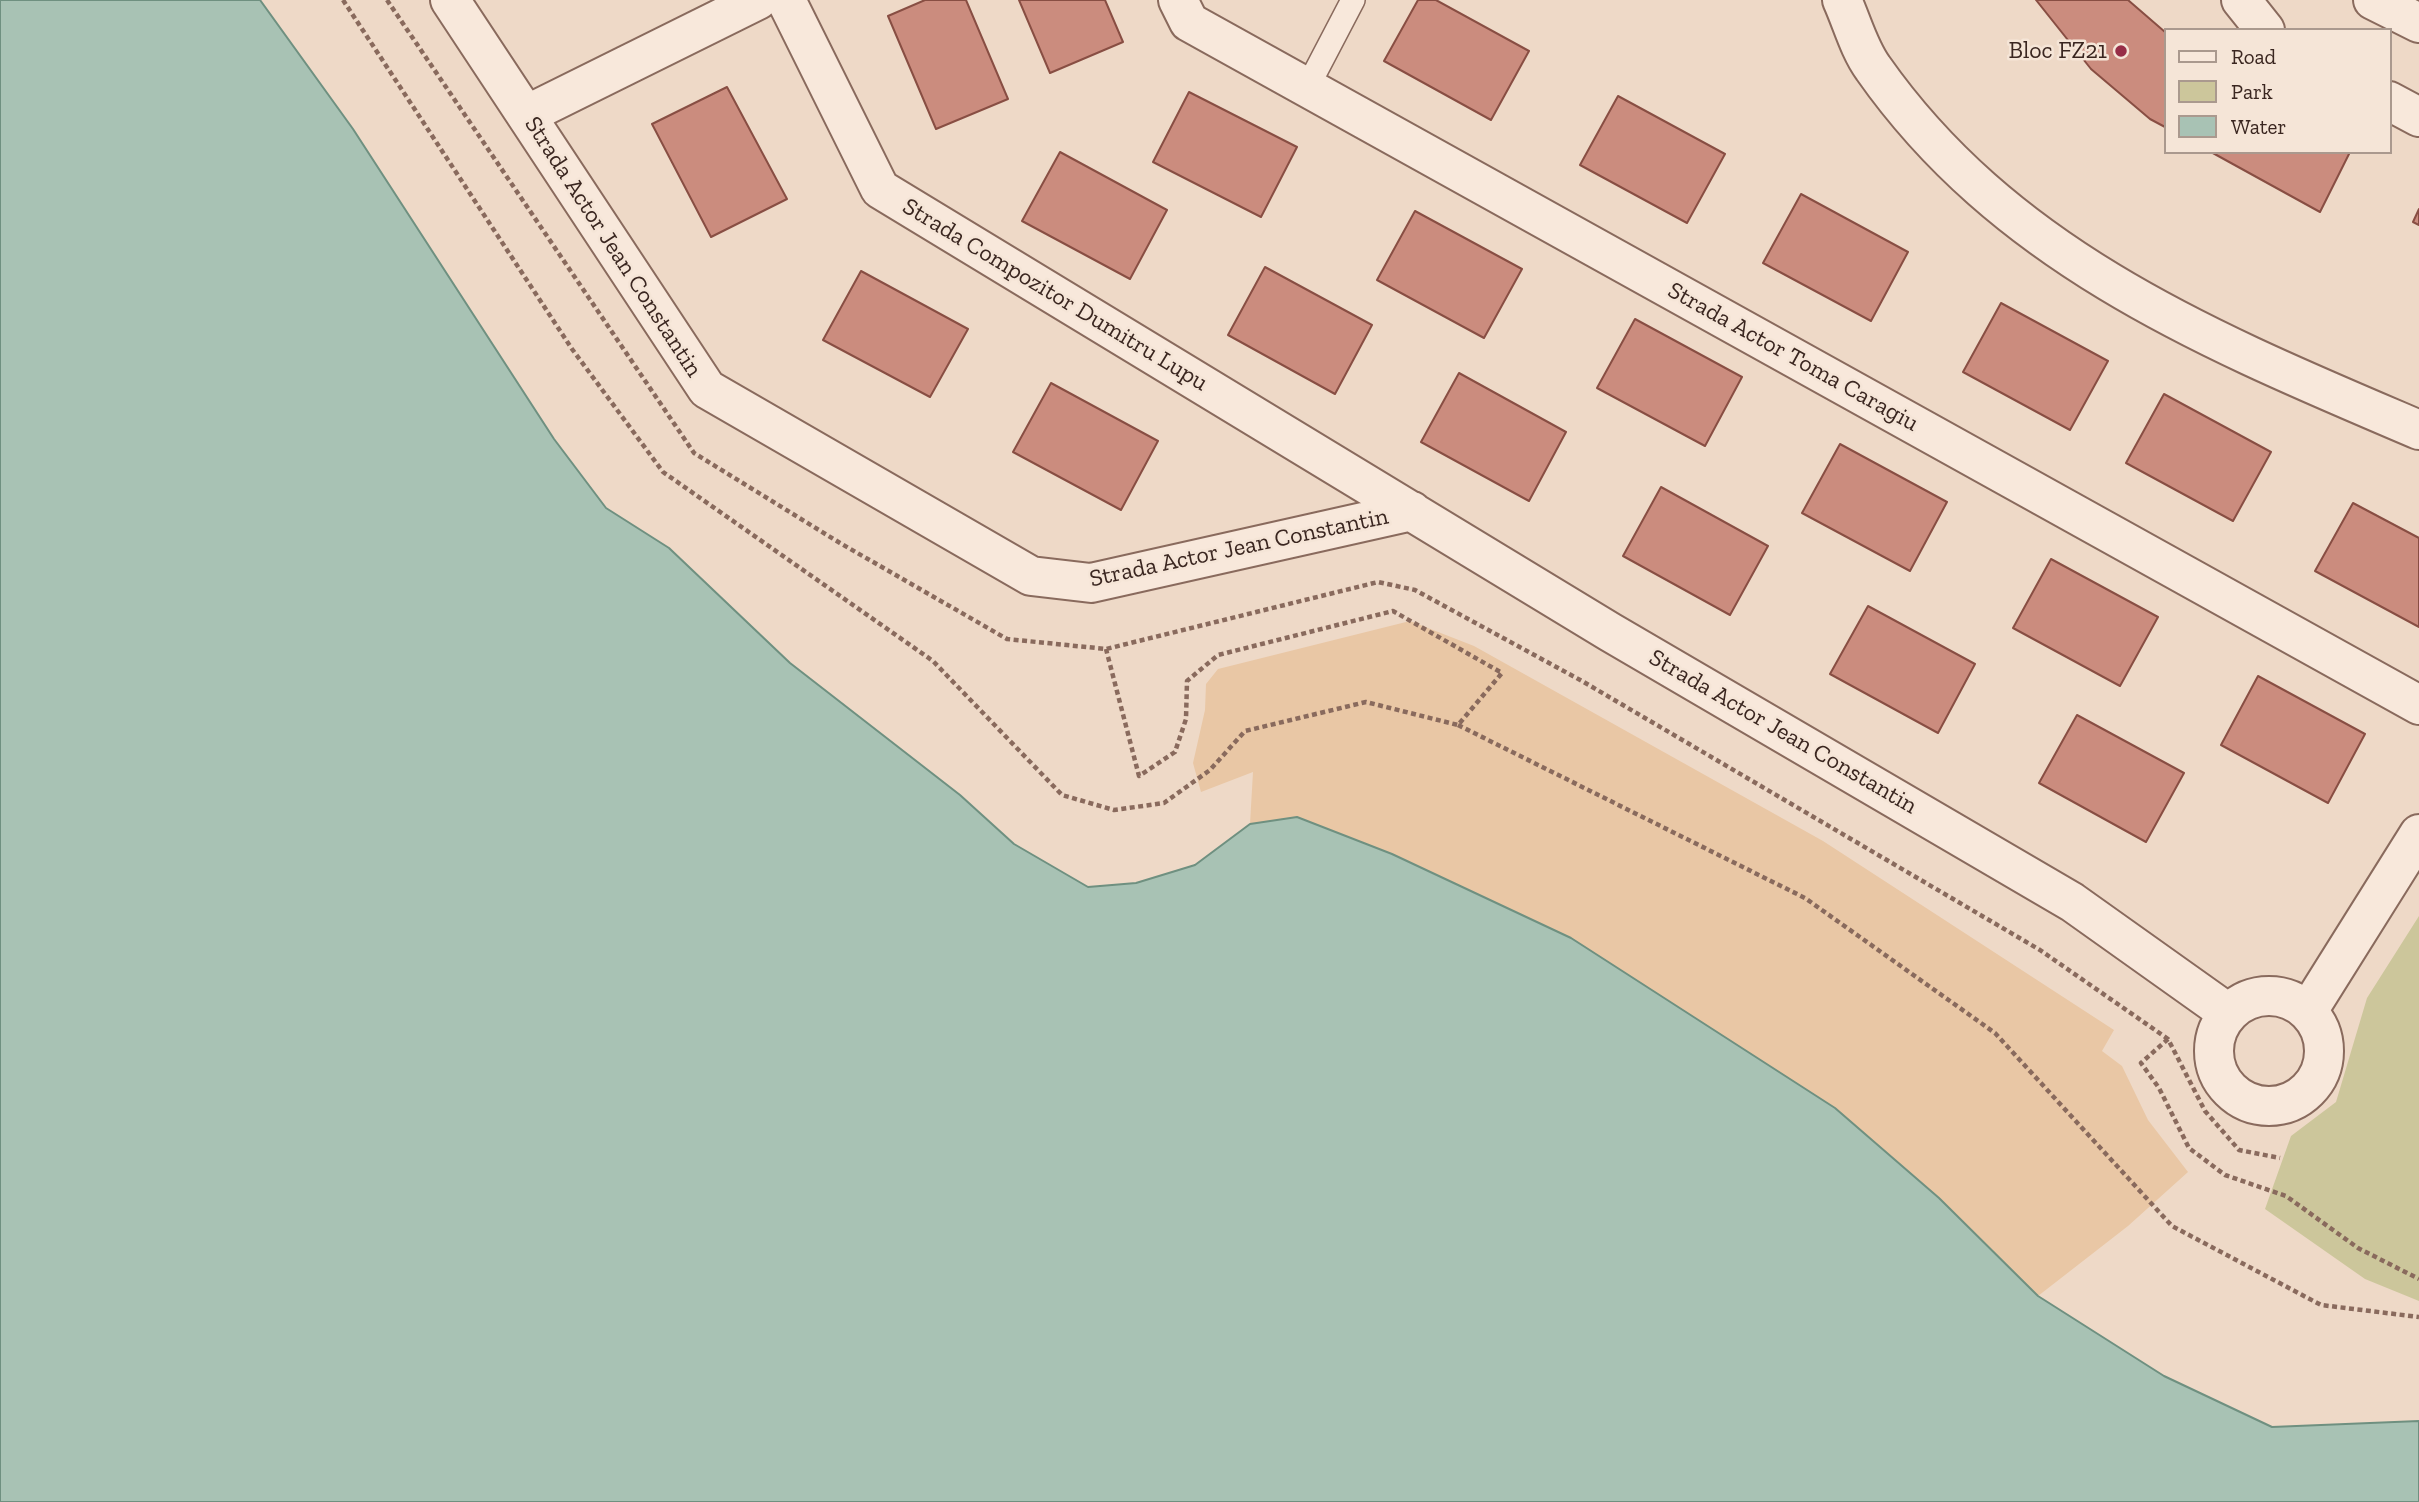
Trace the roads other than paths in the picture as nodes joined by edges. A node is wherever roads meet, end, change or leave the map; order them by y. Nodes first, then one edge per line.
1 (450, 0) edge
2 (758, 0) edge
3 (786, 0) edge
4 (1178, 0) edge
5 (1353, 0) edge
6 (1842, 0) edge
7 (2241, 0) edge
8 (2373, 0) edge
9 (2419, 23) edge
10 (2263, 28) edge
11 (1307, 88) junction
12 (2391, 102) edge
13 (526, 115) junction
14 (2419, 117) edge
15 (2419, 430) edge
16 (1412, 511) junction
17 (2419, 705) edge
18 (2419, 834) edge
19 (2308, 1011) junction
20 (2228, 1013) junction

1 - 13 street, Strada Actor Jean Constantin
2 - 13 street
3 - 16 street, Strada Compozitor Dumitru Lupu
4 - 11 street, Strada Actor Toma Caragiu
5 - 11 lane
6 - 15 street
7 - 10 street
8 - 9 street
11 - 17 street, Strada Actor Toma Caragiu
12 - 14 street
13 - 16 street, Strada Actor Jean Constantin
16 - 20 street, Strada Actor Jean Constantin
18 - 19 street
19 - 20 street
19 - 20 street

